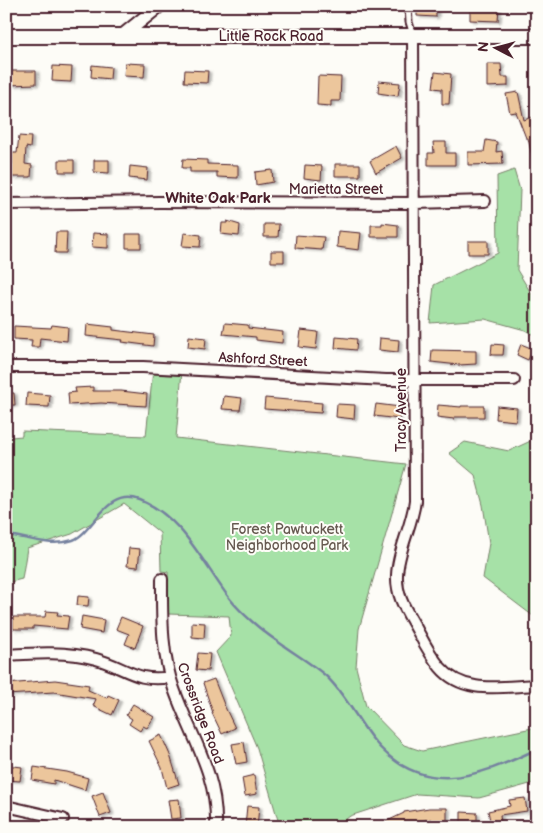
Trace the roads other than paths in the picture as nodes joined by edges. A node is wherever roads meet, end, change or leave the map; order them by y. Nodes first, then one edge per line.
1 (159, 6) edge
2 (408, 6) edge
3 (413, 35) junction
4 (6, 36) edge
5 (122, 36) junction
6 (537, 36) edge
7 (485, 201) dead end
8 (415, 203) junction
9 (6, 204) edge
10 (11, 367) dead end
11 (415, 380) junction
12 (514, 380) dead end
13 (162, 579) dead end
14 (6, 655) edge
15 (170, 677) junction
16 (537, 685) edge
17 (6, 806) edge
18 (62, 819) dead end
19 (216, 827) edge

1 - 5 street
2 - 3 lane
3 - 5 main road, Little Rock Road
3 - 6 main road, Little Rock Road
3 - 8 street, Tracy Avenue
4 - 5 main road, Little Rock Road
7 - 8 street, Marietta Street
8 - 9 street, Marietta Street
8 - 11 street, Tracy Avenue
10 - 11 street, Ashford Street
11 - 12 street, Ashford Street
11 - 16 street, Tracy Avenue
13 - 15 street, Crossridge Road
14 - 15 street
15 - 19 street, Crossridge Road
17 - 18 street

